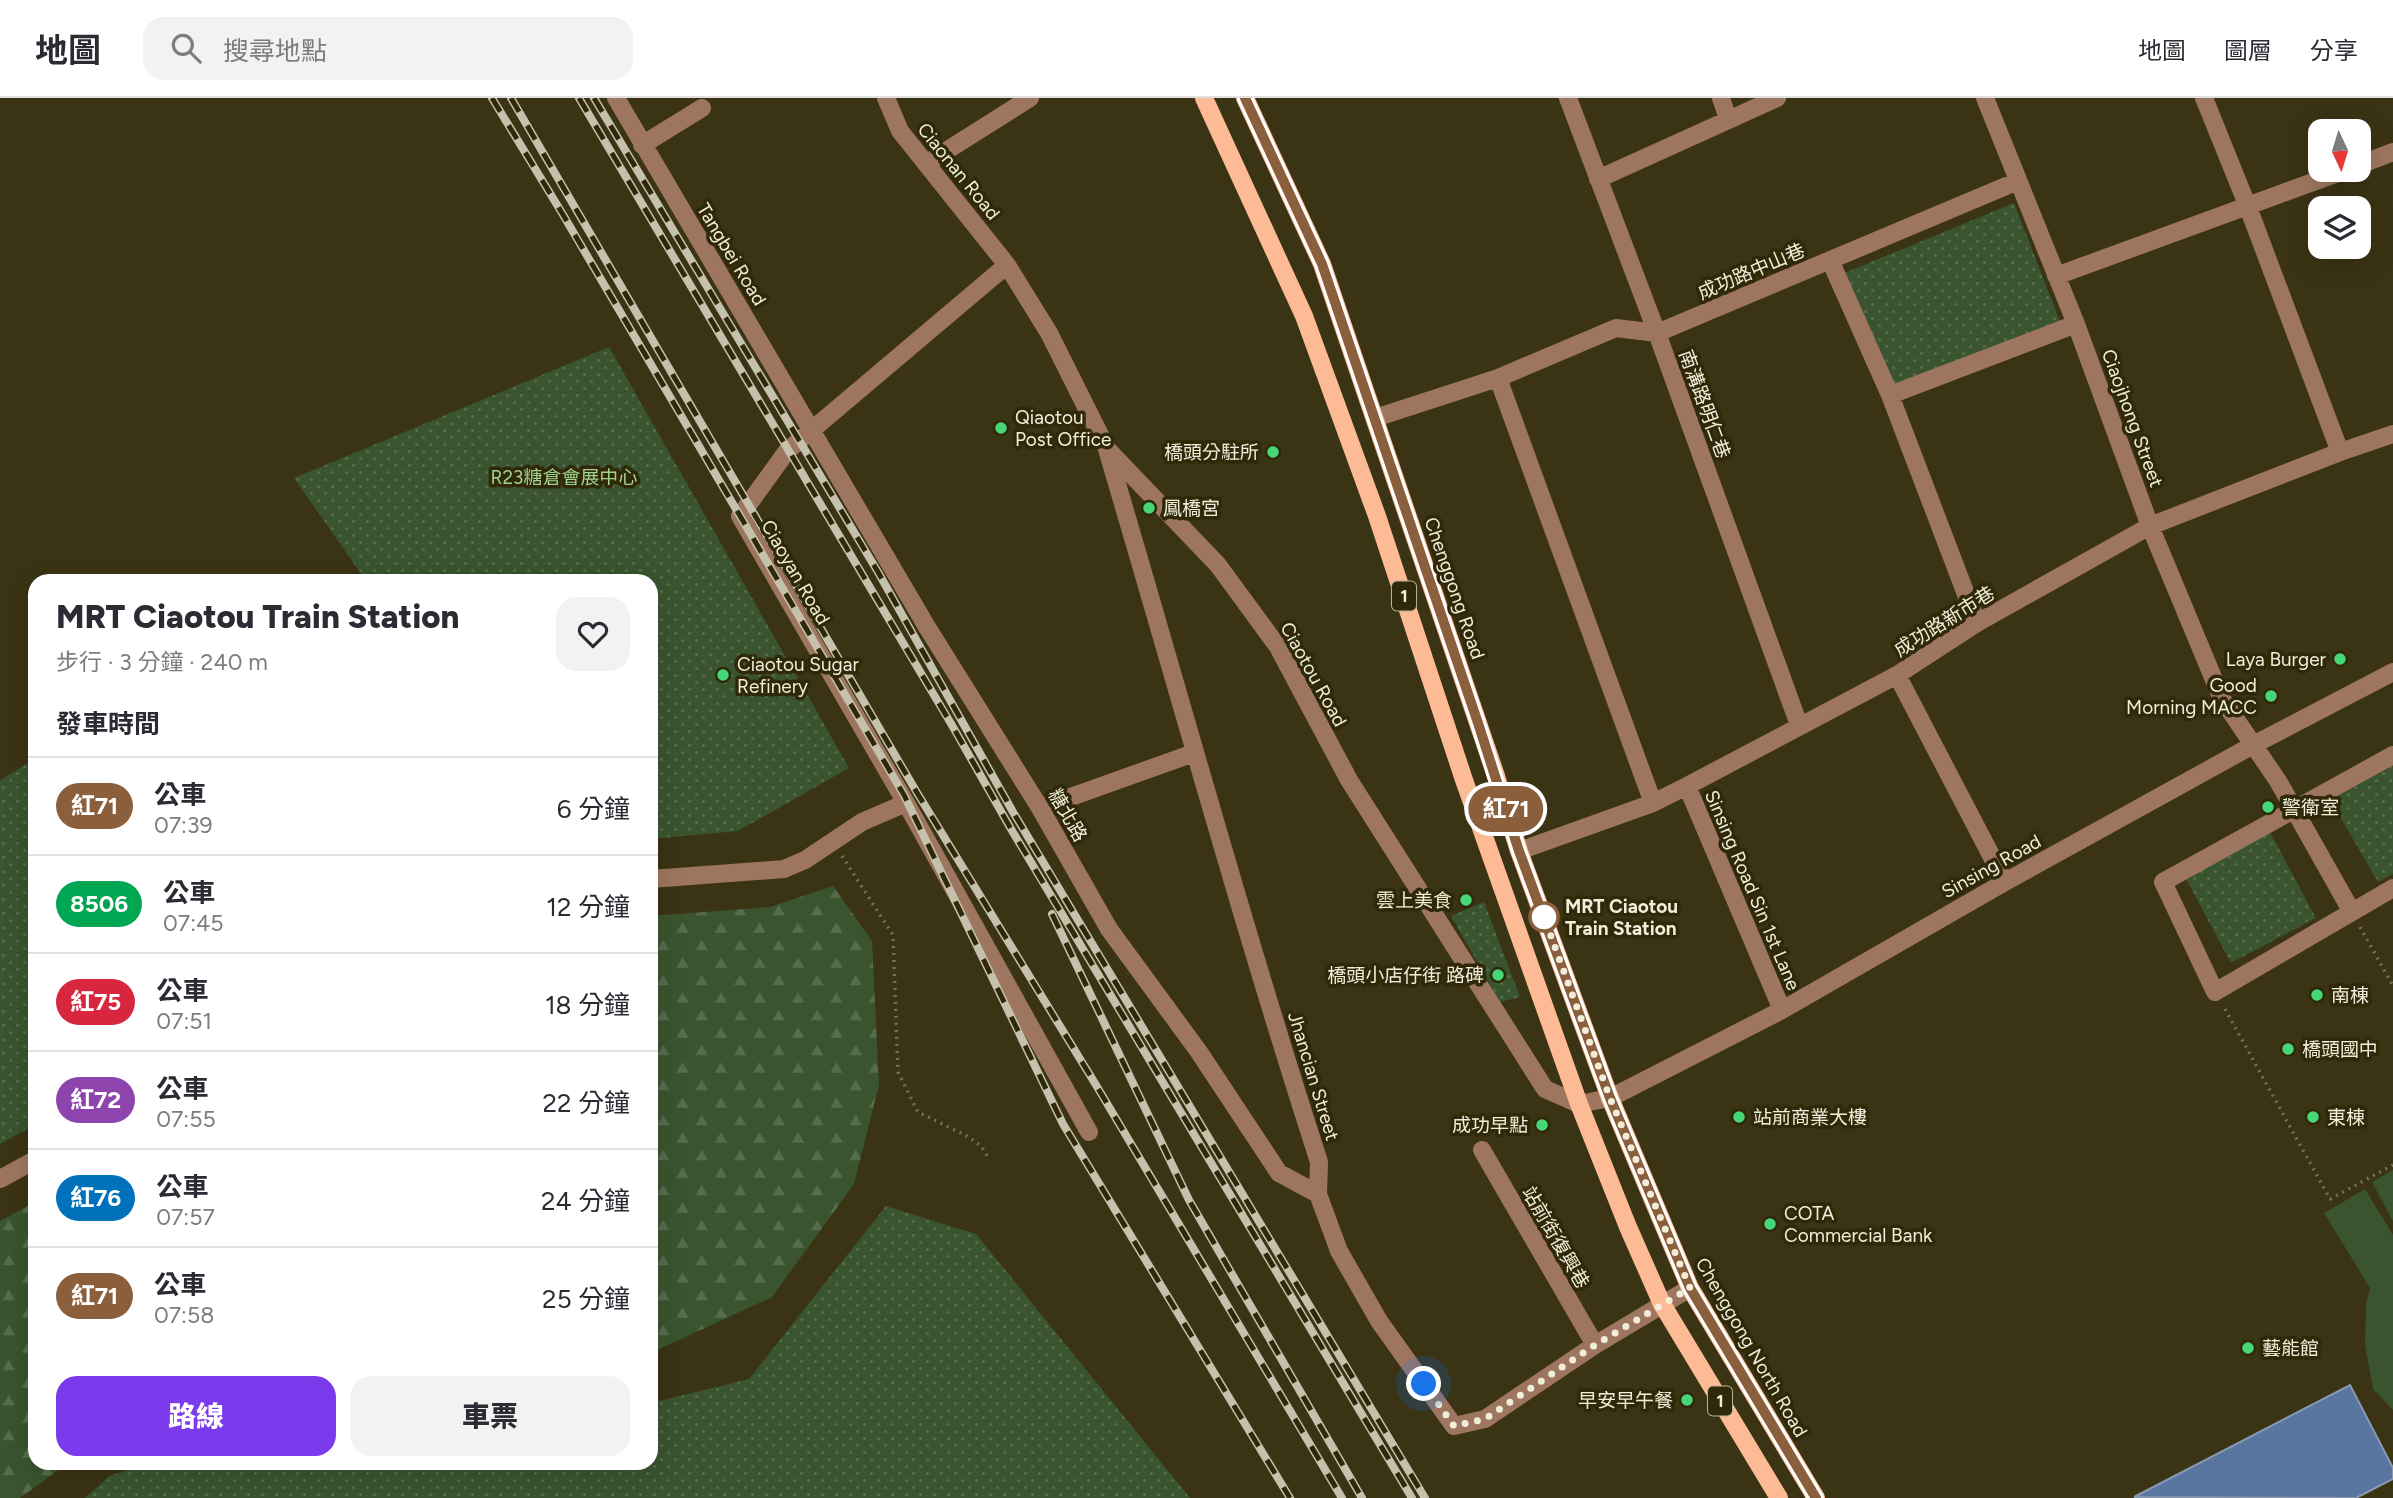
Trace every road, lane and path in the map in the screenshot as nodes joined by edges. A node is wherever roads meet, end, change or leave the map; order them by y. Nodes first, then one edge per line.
1 (616, 98) edge
2 (886, 98) edge
3 (1030, 98) edge
4 (1204, 98) edge
5 (1245, 98) edge
6 (1568, 98) edge
7 (1721, 98) edge
8 (1777, 98) edge
9 (1985, 98) edge
10 (2204, 98) edge
11 (702, 107) dead end
12 (1728, 119) junction
13 (642, 145) junction
14 (2393, 152) edge
15 (2371, 160) edge
16 (927, 163) junction
17 (1598, 179) junction
18 (2018, 181) junction
19 (2313, 182) edge
20 (2248, 206) junction
21 (1830, 260) junction
22 (1007, 265) junction
23 (2056, 276) junction
24 (2076, 324) junction
25 (1657, 333) junction
26 (1498, 378) junction
27 (1890, 395) junction
28 (1375, 418) junction
29 (812, 431) junction
30 (2393, 434) edge
31 (1107, 449) junction
32 (2340, 452) junction
33 (2150, 526) junction
34 (1977, 623) junction
35 (2393, 672) edge
36 (1897, 675) junction
37 (1800, 725) junction
38 (2255, 744) junction
39 (1194, 753) junction
40 (2393, 755) edge
41 (1686, 786) junction
42 (906, 803) junction
43 (1653, 803) junction
44 (1040, 808) junction
45 (2294, 810) junction
46 (834, 842) junction
47 (1519, 851) junction
48 (658, 878) edge
49 (2005, 882) junction
50 (2393, 888) edge
51 (2352, 912) junction
52 (2370, 945) dead end
53 (2393, 986) edge
54 (2215, 992) junction
55 (1782, 1010) junction
56 (1610, 1098) junction
57 (1579, 1104) junction
58 (1089, 1132) dead end
59 (1482, 1150) dead end
60 (989, 1159) dead end
61 (28, 1164) edge
62 (2393, 1166) edge
63 (0, 1179) edge
64 (1318, 1194) junction
65 (1690, 1288) junction
66 (1662, 1304) junction
67 (1595, 1345) junction
68 (1779, 1498) edge
69 (1816, 1498) edge

1 - 13 street, Tangbei Road
2 - 16 street, Ciaonan Road
3 - 16 street
4 - 57 main road, 1
5 - 28 main road, Chenggong Road / 1
6 - 17 street, 南溝路明仁巷
7 - 12 street
8 - 12 street
9 - 18 street, Ciaojhong Street
10 - 20 street
11 - 13 street
12 - 17 street
13 - 29 street, Tangbei Road
14 - 15 street
16 - 22 street, Ciaonan Road
17 - 25 street, 南溝路明仁巷
18 - 21 street, 成功路中山巷
18 - 23 street, Ciaojhong Street
19 - 20 street
20 - 23 street
20 - 32 street
21 - 25 street, 成功路中山巷
21 - 27 street
22 - 29 street, Ciaoyan Road
22 - 31 street, Ciaotou Road
23 - 24 street, Ciaojhong Street
24 - 27 street
24 - 33 street, Ciaojhong Street
25 - 26 street, 成功路中山巷
25 - 37 street, 南溝路明仁巷
26 - 28 street, 成功路中山巷
26 - 43 street
27 - 34 street
28 - 47 main road, Chenggong Road / 1
29 - 42 street, Ciaoyan Road
29 - 44 street, 糖北路
30 - 32 street, 成功路新市巷
31 - 39 street, Jhancian Street
31 - 57 street, Ciaotou Road
32 - 33 street, 成功路新市巷
33 - 34 street, 成功路新市巷
33 - 38 street, Ciaojhong Street
34 - 36 street, 成功路新市巷
35 - 38 street, Sinsing Road
36 - 37 street, 成功路新市巷
36 - 49 street
37 - 41 street, 成功路新市巷
38 - 45 street, Ciaojhong Street
38 - 49 street, Sinsing Road
39 - 44 street
39 - 64 street, Jhancian Street
40 - 45 street
41 - 43 street, 成功路新市巷
41 - 55 street, Sinsing Road Sin 1st Lane
42 - 46 street
42 - 58 street
43 - 47 street, 成功路新市巷
44 - 64 street, 糖北路
45 - 51 street, Ciaojhong Street
45 - 54 street
46 - 48 street
46 - 60 path
47 - 56 main road, Chenggong Road / 1
49 - 55 street, Sinsing Road
50 - 51 street
51 - 54 street
52 - 53 path
54 - 62 path
55 - 56 street, Sinsing Road
56 - 57 street, Sinsing Road
56 - 65 main road, Chenggong North Road / 1
57 - 66 main road, 1
59 - 67 street, 站前街復興巷
61 - 63 street
64 - 67 street, Jhancian Street
65 - 66 street, Jhancian Street
65 - 69 main road, Chenggong North Road / 1
66 - 67 street, Jhancian Street
66 - 68 main road, 1

